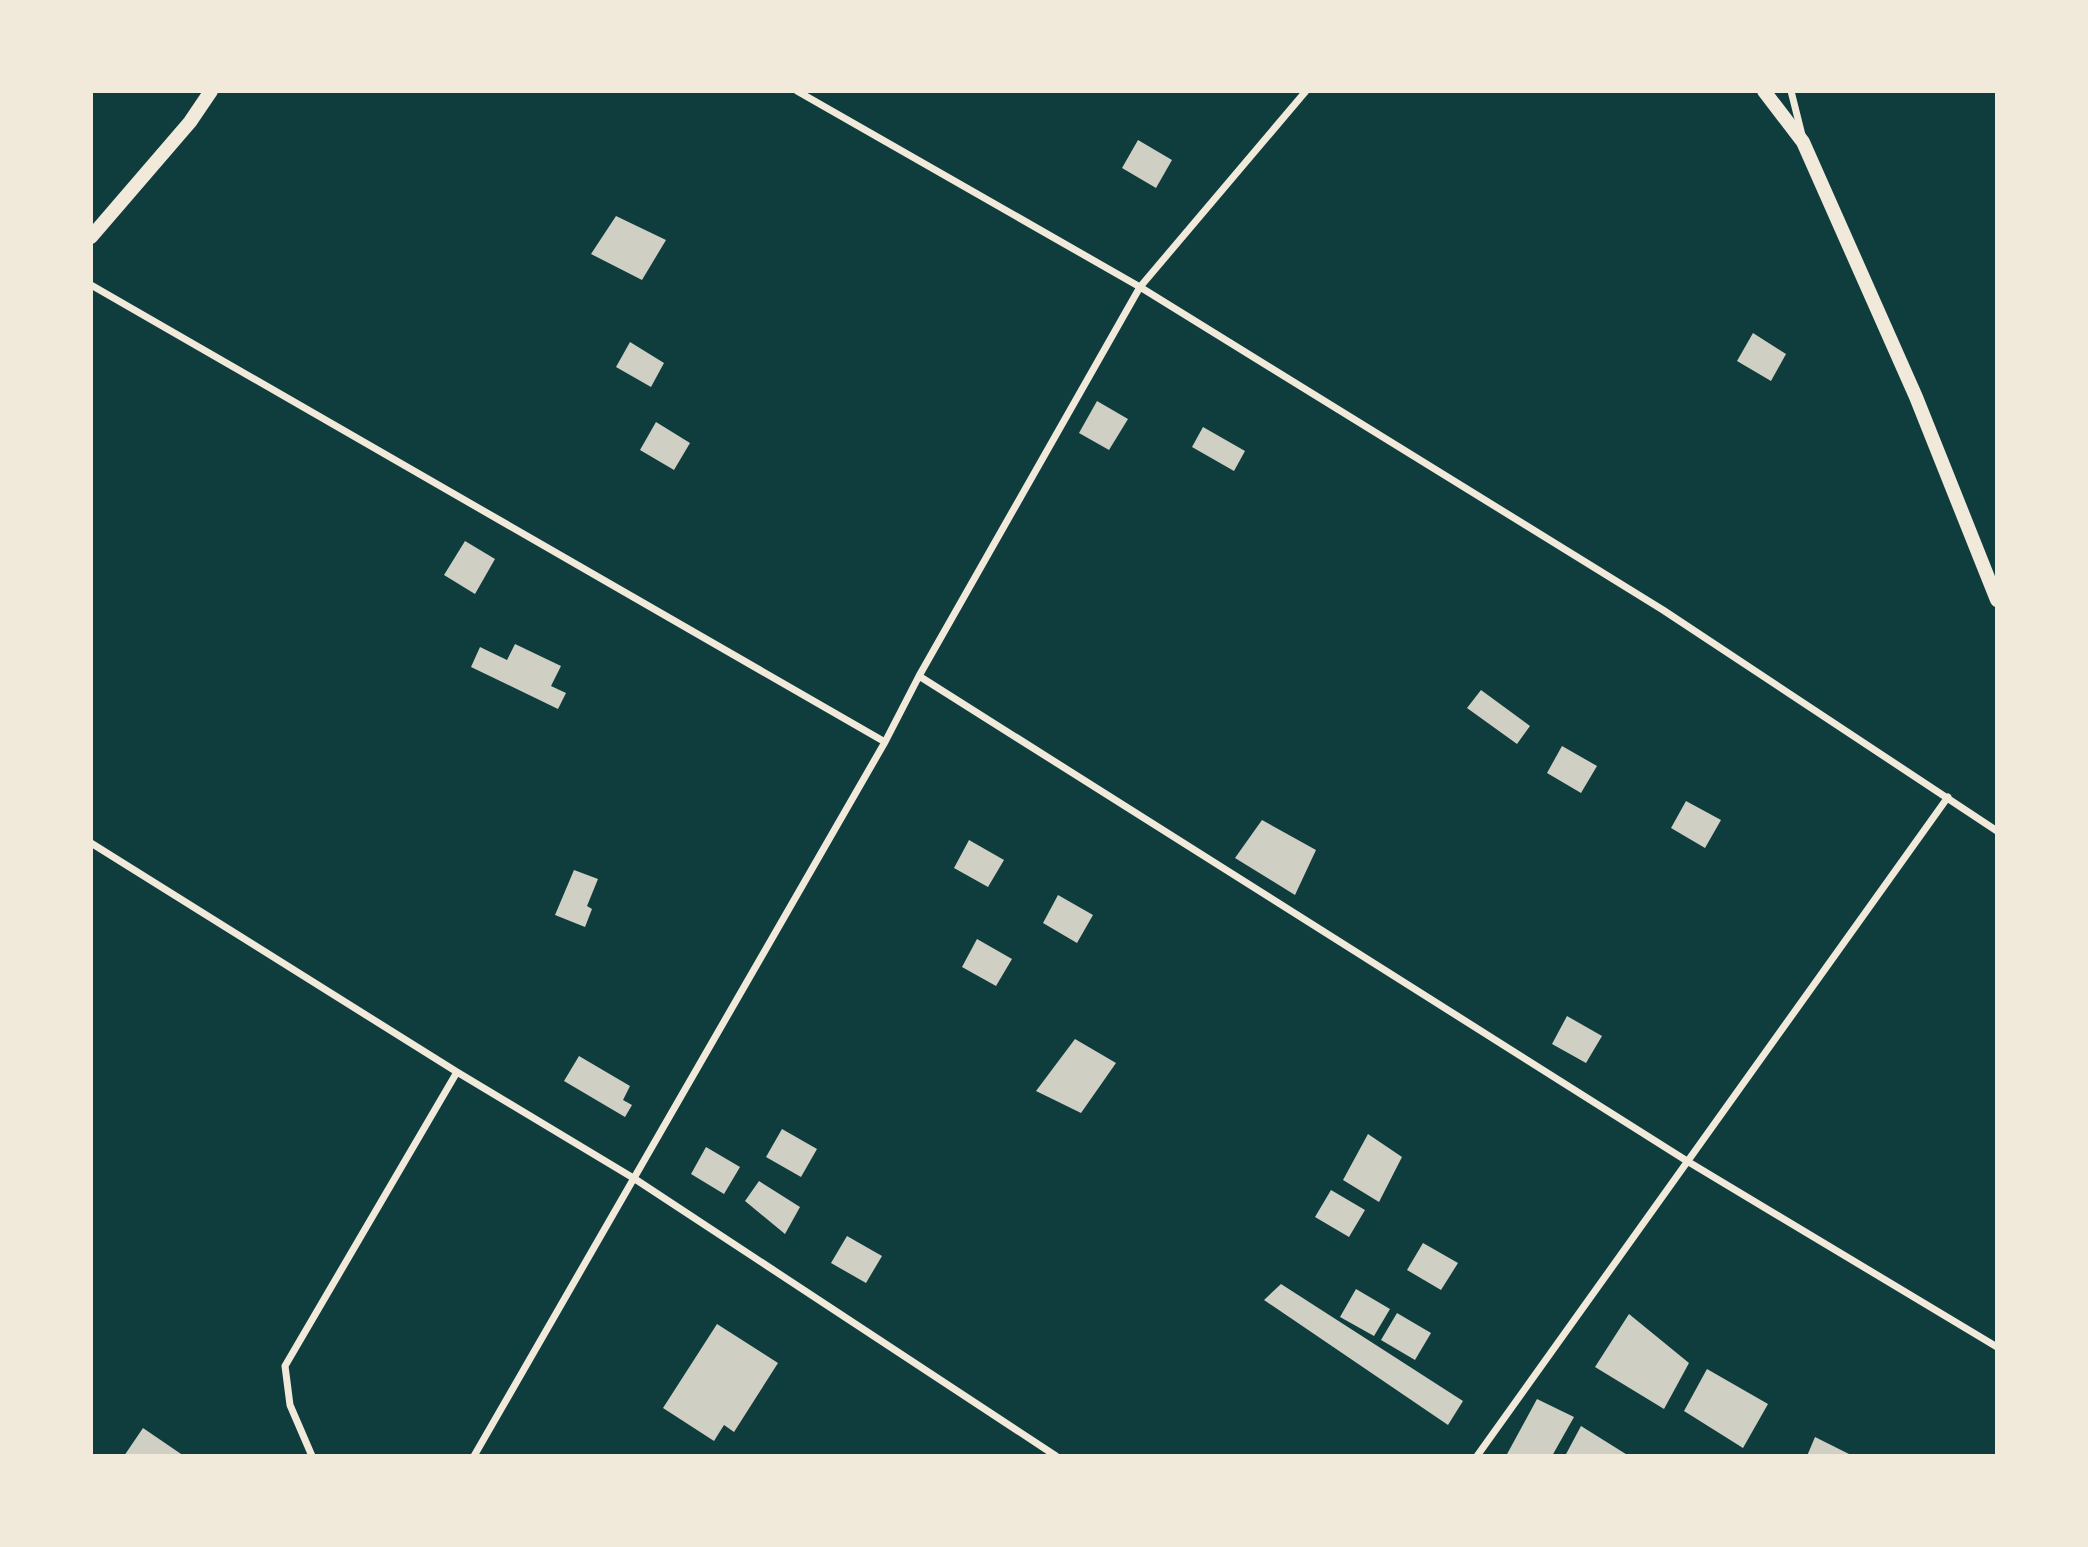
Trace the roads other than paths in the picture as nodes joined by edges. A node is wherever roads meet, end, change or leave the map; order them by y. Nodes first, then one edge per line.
1 (211, 91) edge
2 (796, 91) edge
3 (1306, 91) edge
4 (1764, 91) edge
5 (1791, 91) edge
6 (1803, 142) junction
7 (91, 237) edge
8 (91, 285) edge
9 (1140, 287) junction
10 (1997, 600) edge
11 (919, 676) junction
12 (885, 742) junction
13 (1948, 797) junction
14 (1997, 831) edge
15 (91, 843) edge
16 (457, 1072) junction
17 (1687, 1161) junction
18 (635, 1179) junction
19 (1997, 1347) edge
20 (312, 1456) edge
21 (474, 1456) edge
22 (1056, 1456) edge
23 (1477, 1456) edge

1 - 7 main road
2 - 9 street
3 - 9 street
4 - 6 main road
5 - 6 street
6 - 10 main road
8 - 12 street
9 - 11 street
9 - 13 street
11 - 12 street
11 - 17 street
12 - 18 street
13 - 14 street
13 - 17 street
15 - 16 street
16 - 18 street
16 - 20 street
17 - 19 street
17 - 23 street
18 - 21 street
18 - 22 street

